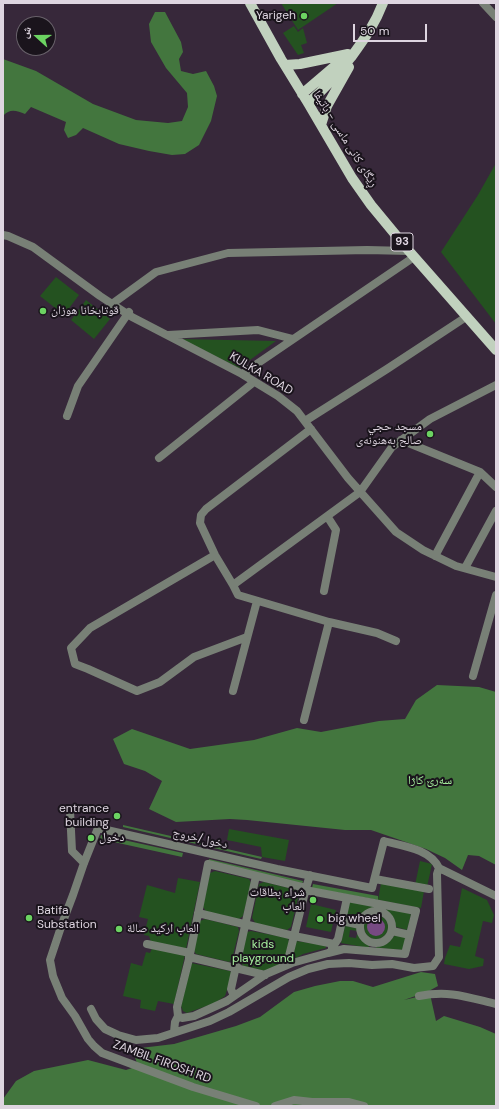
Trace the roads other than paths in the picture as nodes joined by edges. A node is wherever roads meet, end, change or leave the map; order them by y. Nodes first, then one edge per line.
1 (250, 3) edge
2 (383, 3) edge
3 (483, 3) edge
4 (496, 17) edge
5 (350, 54) junction
6 (285, 66) junction
7 (302, 94) junction
8 (308, 104) junction
9 (321, 124) junction
10 (3, 235) edge
11 (411, 254) junction
12 (112, 304) junction
13 (128, 313) junction
14 (466, 317) junction
15 (166, 335) junction
16 (293, 339) junction
17 (496, 350) edge
18 (242, 374) junction
19 (254, 382) junction
20 (496, 385) edge
21 (67, 416) dead end
22 (305, 420) junction
23 (311, 429) junction
24 (401, 440) junction
25 (158, 458) dead end
26 (480, 472) junction
27 (496, 487) edge
28 (360, 492) junction
29 (496, 511) edge
30 (327, 516) junction
31 (215, 555) junction
32 (435, 556) junction
33 (465, 568) junction
34 (496, 577) edge
35 (233, 585) junction
36 (324, 591) dead end
37 (496, 595) edge
38 (257, 600) junction
39 (329, 622) junction
40 (247, 637) junction
41 (396, 641) dead end
42 (473, 676) dead end
43 (233, 691) dead end
44 (304, 720) dead end
45 (70, 810) dead end
46 (93, 840) joint
47 (84, 863) junction
48 (439, 868) junction
49 (310, 875) junction
50 (256, 876) junction
51 (374, 879) junction
52 (306, 889) junction
53 (429, 889) dead end
54 (496, 896) edge
55 (347, 898) junction
56 (381, 908) junction
57 (198, 914) junction
58 (342, 922) junction
59 (245, 924) junction
60 (360, 925) junction
61 (392, 931) junction
62 (410, 935) junction
63 (294, 936) junction
64 (147, 944) dead end
65 (334, 944) junction
66 (373, 947) junction
67 (329, 952) junction
68 (189, 955) junction
69 (294, 962) junction
70 (236, 968) junction
71 (265, 975) junction
72 (234, 996) junction
73 (419, 996) dead end
74 (496, 1004) edge
75 (91, 1009) dead end
76 (178, 1016) junction
77 (174, 1032) junction
78 (256, 1106) edge
79 (275, 1106) edge
80 (364, 1106) edge

1 - 6 main road, ڕێگای کانی ماسی - باتيفا / 93
2 - 5 main road
3 - 4 street
5 - 6 main road
5 - 7 main road
5 - 8 main road
5 - 9 main road
6 - 7 main road, ڕێگای کانی ماسی - باتيفا / 93
7 - 8 main road, ڕێگای کانی ماسی - باتيفا / 93
8 - 9 main road, ڕێگای کانی ماسی - باتيفا / 93
9 - 11 main road, ڕێگای کانی ماسی - باتيفا / 93
10 - 12 street, KULKA ROAD
11 - 12 street
11 - 14 main road, ڕێگای کانی ماسی - باتيفا / 93
11 - 16 street
12 - 13 street, KULKA ROAD
13 - 15 street, KULKA ROAD
13 - 21 street
14 - 17 main road, ڕێگای کانی ماسی - باتيفا / 93
14 - 22 street
15 - 16 street
15 - 18 street, KULKA ROAD
16 - 18 street
18 - 19 street, KULKA ROAD
19 - 22 street, KULKA ROAD
19 - 25 street
20 - 24 street
22 - 23 street, KULKA ROAD
23 - 28 street, KULKA ROAD
23 - 31 street
24 - 26 street
24 - 28 street
26 - 27 street
26 - 32 street
28 - 30 street
28 - 32 street, KULKA ROAD
29 - 33 street
30 - 35 street
30 - 36 street
31 - 35 street
31 - 40 street
32 - 33 street, KULKA ROAD
33 - 34 street, KULKA ROAD
35 - 38 street
37 - 42 street
38 - 39 street
38 - 40 street
39 - 41 street
39 - 44 street
40 - 43 street
45 - 47 street
46 - 47 street, ZAMBIL FIROSH RD
46 - 49 street, دخول/خروج
47 - 78 street, ZAMBIL FIROSH RD
48 - 51 street
48 - 54 street
48 - 77 street
49 - 51 street
49 - 52 street
50 - 52 street
50 - 57 street
50 - 59 street
51 - 53 street
52 - 55 street
52 - 63 street
55 - 56 street
55 - 58 street
56 - 60 street
56 - 61 street
56 - 62 street
57 - 59 street
57 - 68 street
58 - 60 street
58 - 65 street
59 - 63 street
59 - 70 street
60 - 66 street
61 - 62 street
61 - 66 street
62 - 66 street
63 - 65 street
63 - 69 street
64 - 68 street
65 - 67 street
66 - 67 street
67 - 69 street
68 - 70 street
68 - 76 street
69 - 71 street
70 - 71 street
70 - 72 street
71 - 72 street
72 - 76 street
73 - 74 street
75 - 77 street
76 - 77 street
79 - 80 street

